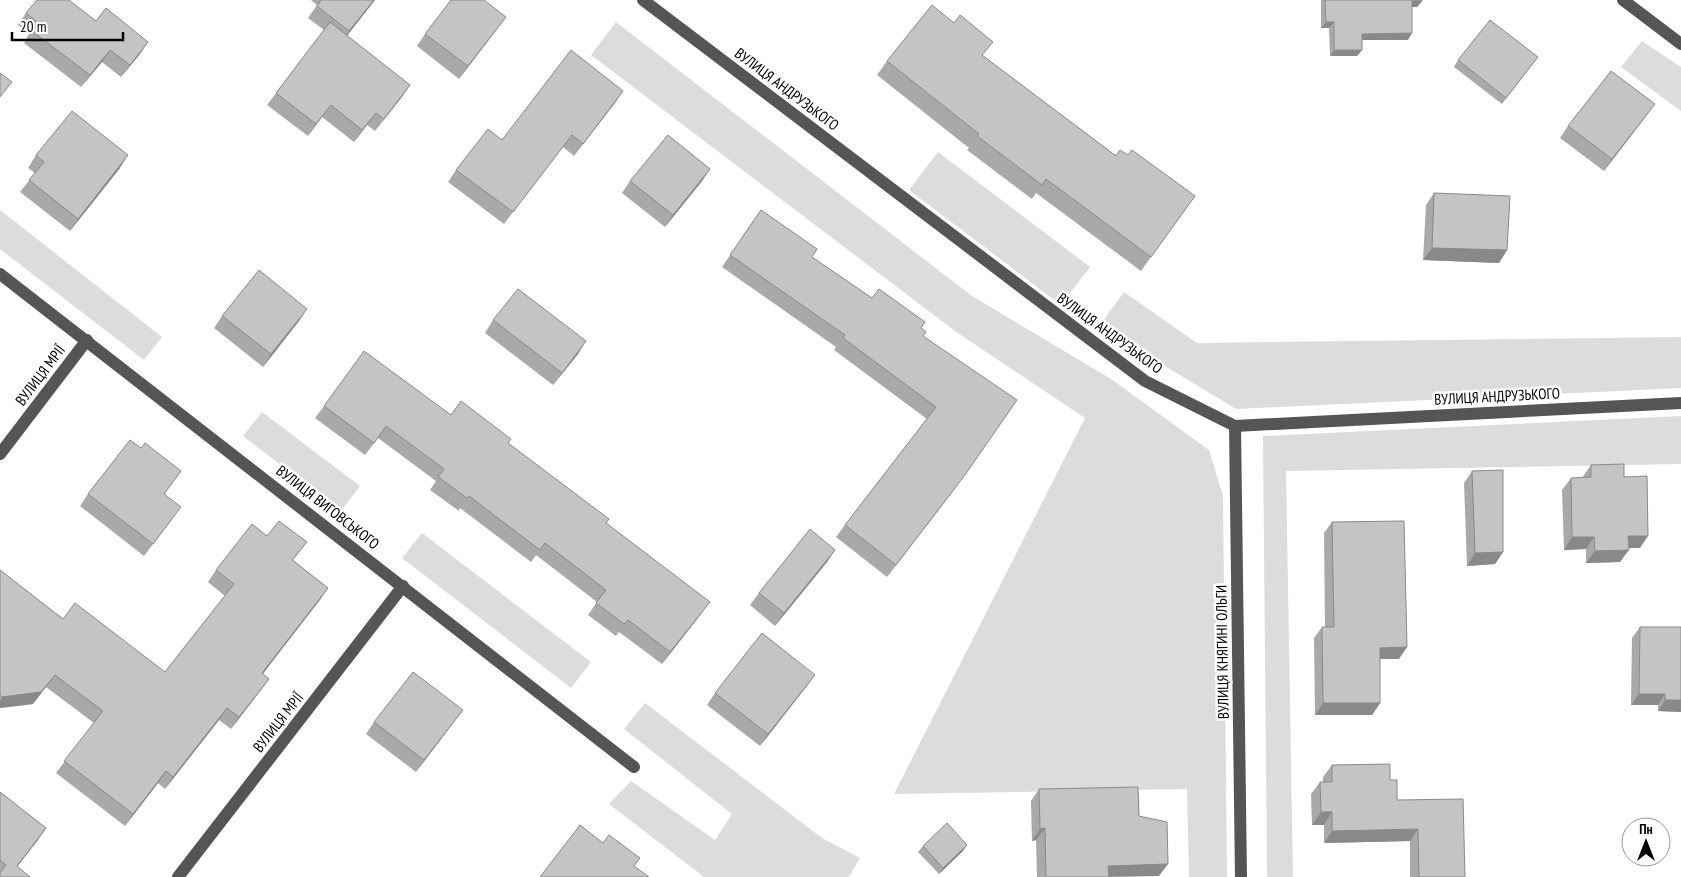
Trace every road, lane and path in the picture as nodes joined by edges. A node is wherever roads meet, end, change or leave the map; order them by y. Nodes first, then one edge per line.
1 (643, 0) edge
2 (1623, 0) edge
3 (1681, 44) edge
4 (0, 274) edge
5 (87, 340) junction
6 (1681, 403) edge
7 (1235, 426) junction
8 (0, 454) edge
9 (403, 586) junction
10 (634, 767) dead end
11 (178, 877) edge
12 (1241, 877) edge

1 - 7 street, ВУЛИЦЯ АНДРУЗЬКОГО
2 - 3 street
4 - 5 street, ВУЛИЦЯ ВИГОВСЬКОГО
5 - 8 street, ВУЛИЦЯ МРІЇ
5 - 9 street, ВУЛИЦЯ ВИГОВСЬКОГО
6 - 7 street, ВУЛИЦЯ АНДРУЗЬКОГО
7 - 12 street, ВУЛИЦЯ КНЯГИНІ ОЛЬГИ
9 - 10 street, ВУЛИЦЯ ВИГОВСЬКОГО
9 - 11 street, ВУЛИЦЯ МРІЇ

